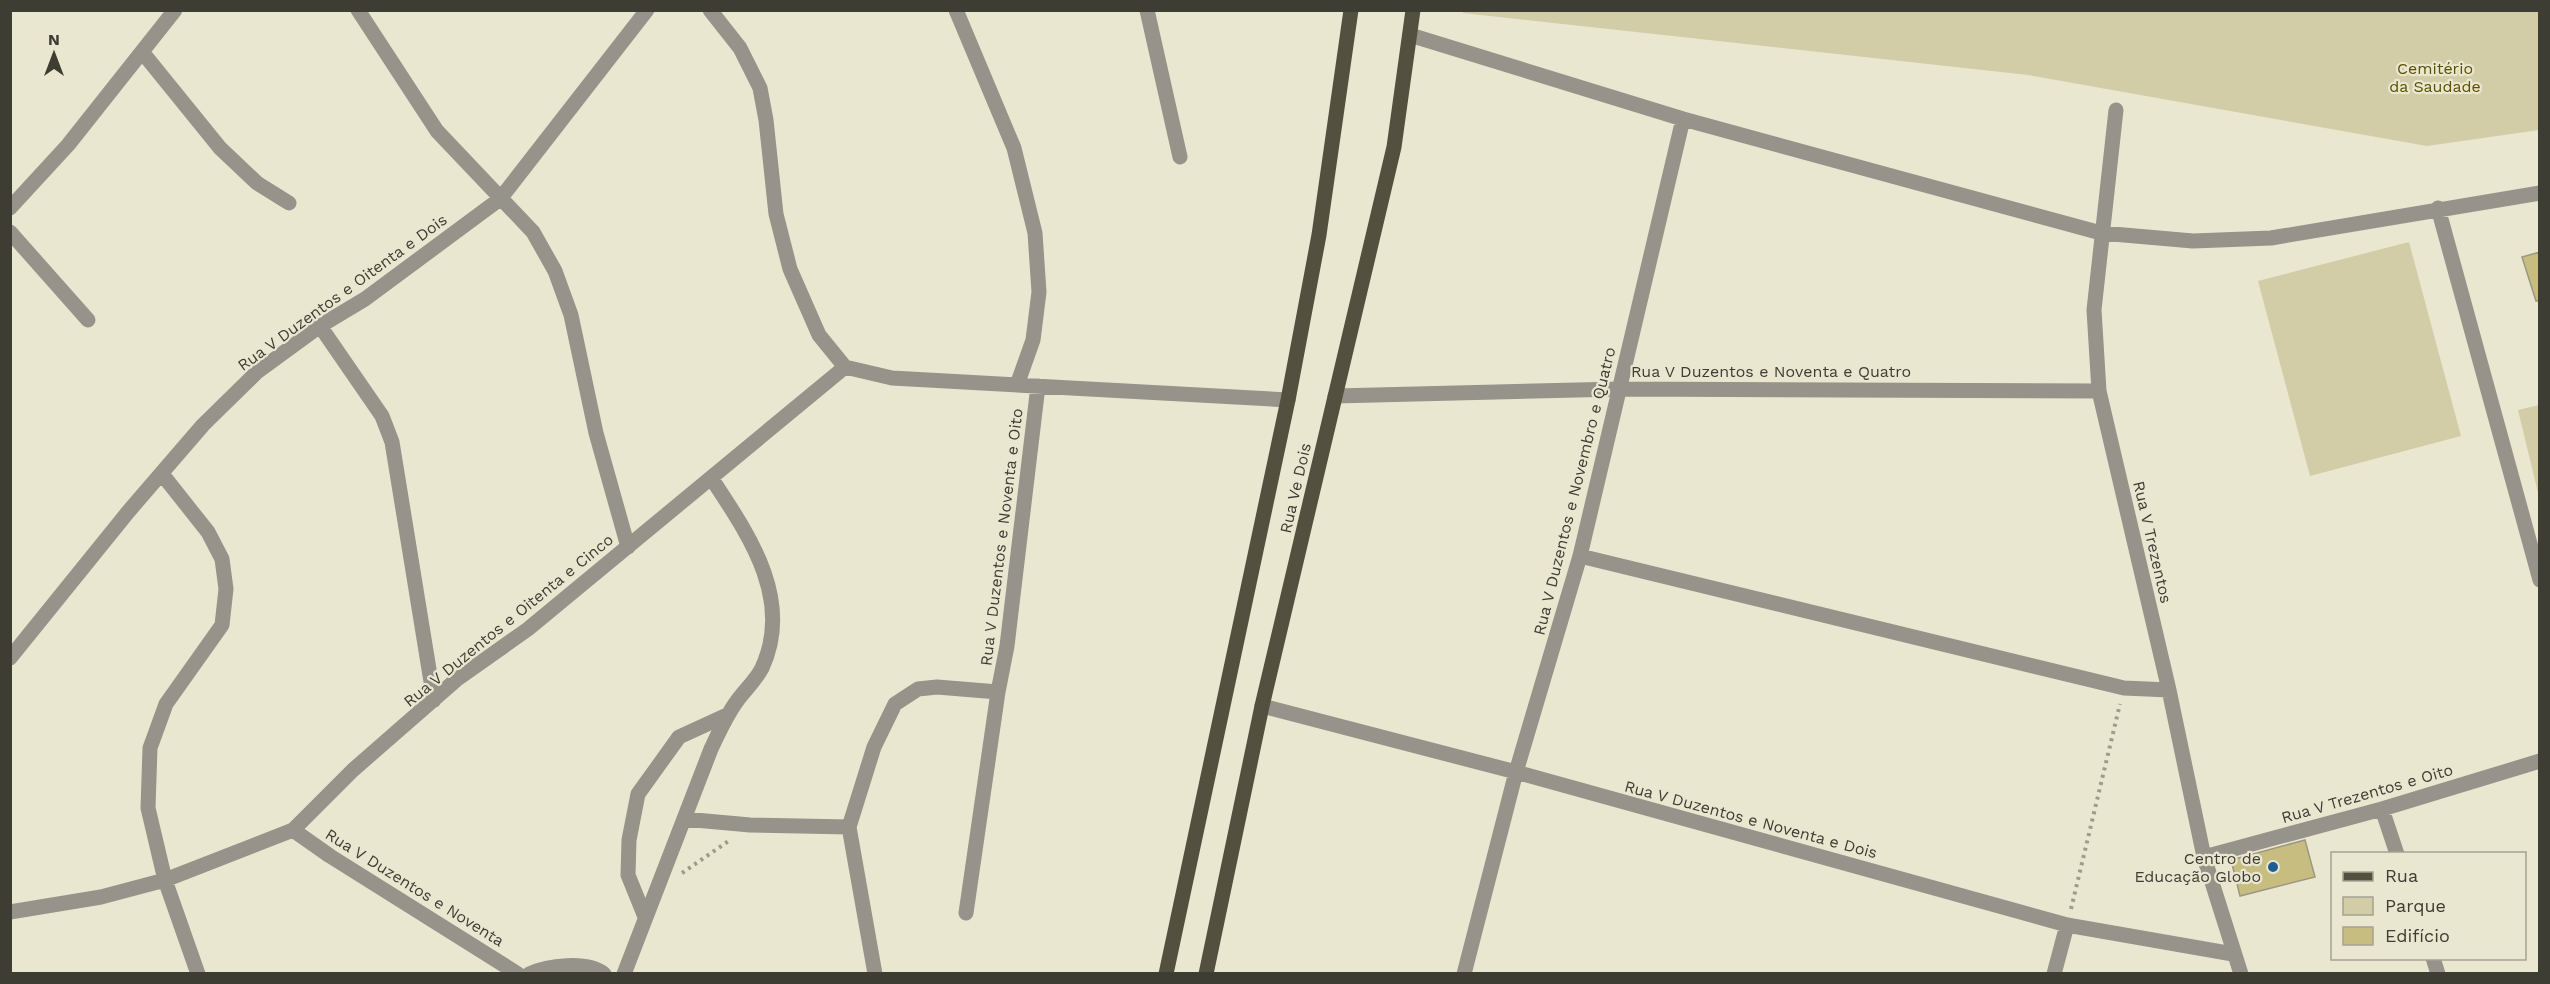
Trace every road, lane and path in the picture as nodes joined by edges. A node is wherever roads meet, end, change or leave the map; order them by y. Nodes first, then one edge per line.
1 (175, 10) edge
2 (358, 10) edge
3 (710, 10) edge
4 (956, 10) edge
5 (1147, 10) edge
6 (1351, 10) edge
7 (1413, 10) edge
8 (638, 14) edge
9 (1410, 35) junction
10 (143, 53) junction
11 (2116, 110) dead end
12 (1683, 119) junction
13 (1180, 157) dead end
14 (2540, 193) edge
15 (500, 199) junction
16 (289, 203) dead end
17 (10, 208) edge
18 (2439, 208) junction
19 (10, 232) edge
20 (2102, 233) junction
21 (88, 320) dead end
22 (320, 326) junction
23 (845, 367) junction
24 (1017, 385) junction
25 (1038, 386) junction
26 (1620, 388) junction
27 (2099, 391) junction
28 (1335, 396) junction
29 (1288, 400) junction
30 (162, 474) junction
31 (712, 479) junction
32 (627, 547) junction
33 (1580, 556) junction
34 (2540, 580) edge
35 (10, 658) edge
36 (2124, 688) junction
37 (2169, 690) junction
38 (998, 692) junction
39 (434, 700) junction
40 (1262, 706) junction
41 (727, 716) junction
42 (2540, 761) edge
43 (1516, 772) junction
44 (2382, 809) junction
45 (684, 819) junction
46 (750, 825) junction
47 (849, 827) junction
48 (293, 830) junction
49 (2396, 852) edge
50 (2204, 857) junction
51 (165, 880) junction
52 (656, 891) junction
53 (10, 912) edge
54 (966, 913) dead end
55 (645, 917) junction
56 (2067, 925) junction
57 (2233, 954) junction
58 (198, 974) edge
59 (518, 974) edge
60 (529, 974) edge
61 (604, 974) edge
62 (624, 974) edge
63 (875, 974) edge
64 (1166, 974) edge
65 (1206, 974) edge
66 (1464, 974) edge
67 (2054, 974) edge
68 (2241, 974) edge

1 - 10 street
2 - 15 street
3 - 23 street
4 - 24 street
5 - 13 street
6 - 29 main road, Rua Ve Dois
7 - 9 main road, Rua Ve Dois
8 - 15 street, Rua V Duzentos e Oitenta e Dois
9 - 12 street
9 - 28 main road, Rua Ve Dois
10 - 16 street
10 - 17 street
11 - 20 street, Rua V Trezentos
12 - 20 street
12 - 26 street, Rua V Duzentos e Novembro e Quatro
14 - 18 street
15 - 22 street, Rua V Duzentos e Oitenta e Dois
15 - 32 street
18 - 20 street
18 - 34 street
19 - 21 street
20 - 27 street, Rua V Trezentos
22 - 30 street, Rua V Duzentos e Oitenta e Dois
22 - 39 street
23 - 24 street
23 - 31 street, Rua V Duzentos e Oitenta e Cinco
24 - 25 street
25 - 29 street
25 - 38 street, Rua V Duzentos e Noventa e Oito
26 - 27 street, Rua V Duzentos e Noventa e Quatro
26 - 28 street, Rua V Duzentos e Noventa e Quatro
26 - 33 street, Rua V Duzentos e Novembro e Quatro
27 - 37 street, Rua V Trezentos
28 - 40 main road, Rua Ve Dois
29 - 64 main road, Rua Ve Dois
30 - 35 street, Rua V Duzentos e Oitenta e Dois
30 - 51 street
31 - 32 street, Rua V Duzentos e Oitenta e Cinco
31 - 41 street
32 - 39 street, Rua V Duzentos e Oitenta e Cinco
33 - 36 street
33 - 43 street, Rua V Duzentos e Novembro e Quatro
36 - 37 street
36 - 56 path
37 - 50 street, Rua V Trezentos
38 - 47 street, Rua V Duzentos e Noventa e Oito
38 - 54 street, Rua V Duzentos e Noventa e Oito
39 - 48 street, Rua V Duzentos e Oitenta e Cinco
40 - 43 street, Rua V Duzentos e Noventa e Dois
40 - 65 main road, Rua Ve Dois
41 - 45 street
41 - 55 street
42 - 44 street, Rua V Trezentos e Oito
43 - 56 street, Rua V Duzentos e Noventa e Dois
43 - 66 street, Rua V Duzentos e Novembro e Quatro
44 - 49 street
44 - 50 street, Rua V Trezentos e Oito
45 - 46 street
45 - 52 street
46 - 47 street
46 - 52 path
47 - 63 street, Rua V Duzentos e Noventa e Oito
48 - 51 street, Rua V Duzentos e Oitenta e Cinco
48 - 59 street, Rua V Duzentos e Noventa
50 - 57 street, Rua V Trezentos
51 - 53 street, Rua V Duzentos e Oitenta e Cinco
51 - 58 street
52 - 55 street
55 - 62 street
56 - 57 street, Rua V Duzentos e Noventa e Dois
56 - 67 street
57 - 68 street, Rua V Trezentos
60 - 61 street

